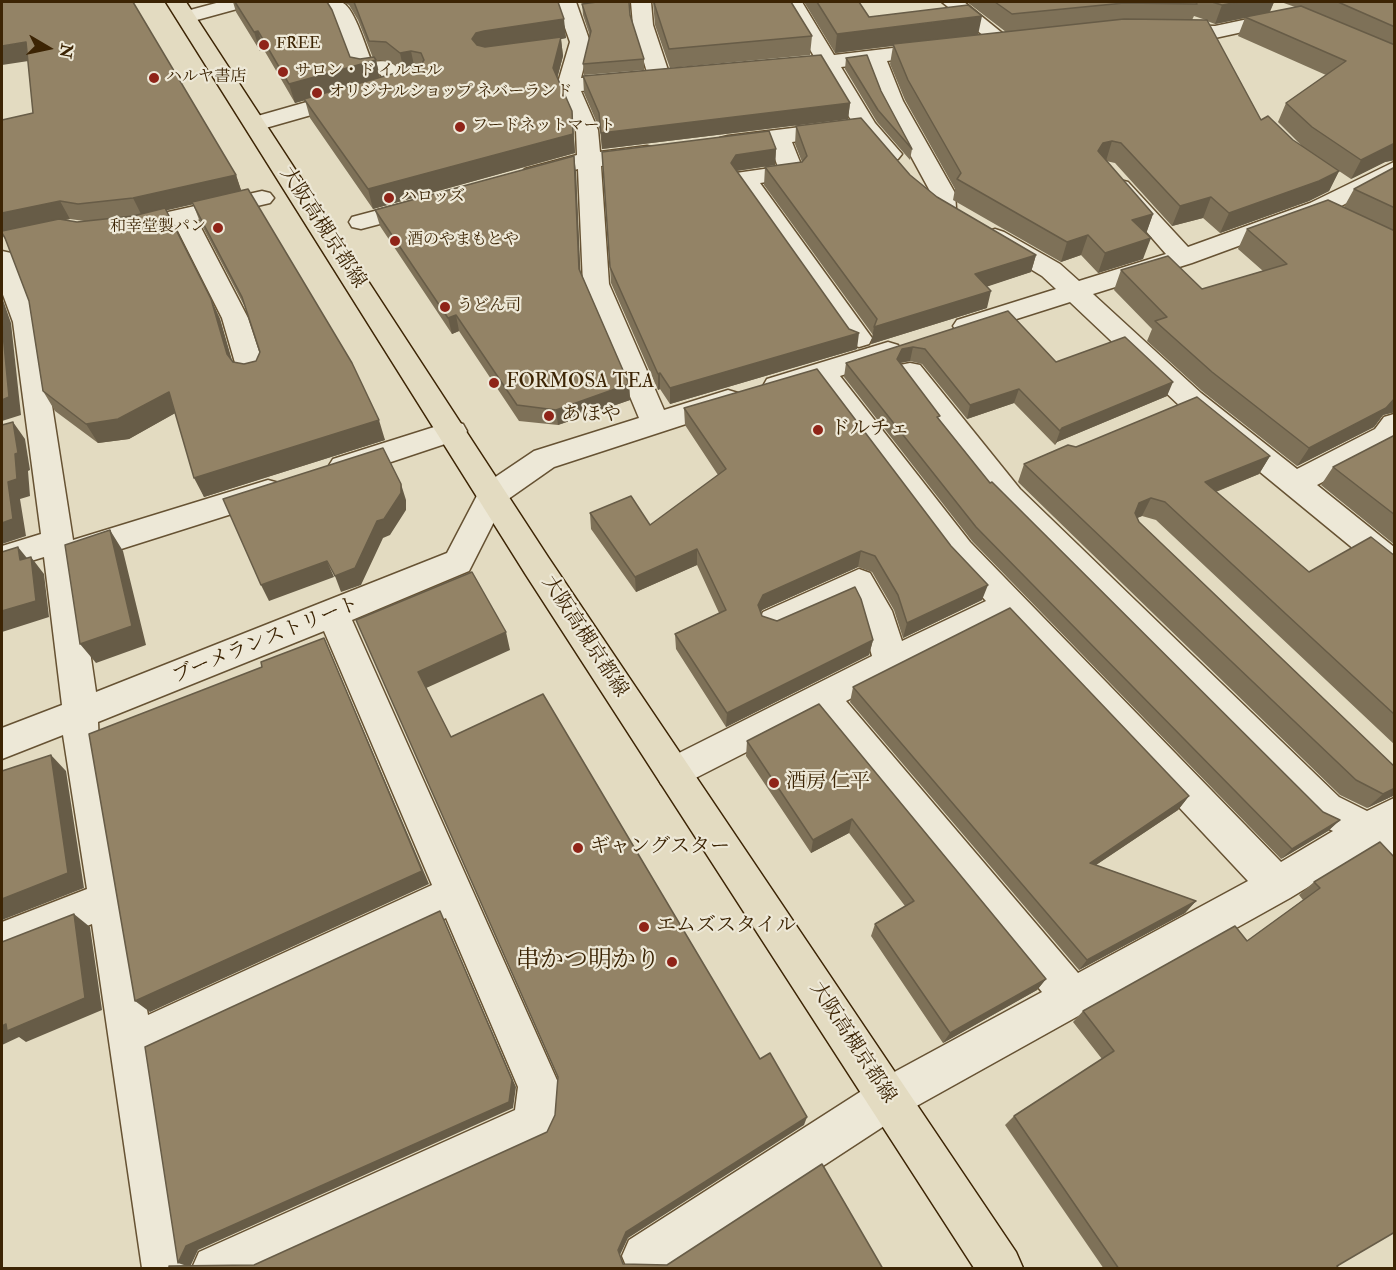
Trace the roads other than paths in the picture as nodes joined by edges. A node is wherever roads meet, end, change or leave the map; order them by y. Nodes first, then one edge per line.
1 (241, 2) edge
2 (329, 2) edge
3 (641, 2) edge
4 (792, 2) edge
5 (951, 2) edge
6 (1262, 2) edge
7 (574, 5) edge
8 (181, 9) edge
9 (1150, 31) edge
10 (1026, 38) edge
11 (1002, 41) junction
12 (979, 44) edge
13 (956, 47) edge
14 (875, 57) junction
15 (818, 63) junction
16 (683, 76) edge
17 (660, 79) junction
18 (568, 86) junction
19 (255, 124) junction
20 (866, 126) junction
21 (779, 137) junction
22 (708, 146) edge
23 (672, 150) edge
24 (588, 160) junction
25 (1395, 169) edge
26 (1105, 170) edge
27 (1333, 179) edge
28 (509, 181) edge
29 (1352, 193) junction
30 (262, 198) dead end
31 (441, 200) edge
32 (183, 217) junction
33 (960, 217) junction
34 (361, 222) dead end
35 (109, 230) edge
36 (5, 248) edge
37 (1183, 256) junction
38 (1075, 291) junction
39 (14, 325) edge
40 (943, 333) edge
41 (859, 338) edge
42 (822, 372) junction
43 (252, 373) edge
44 (1191, 400) junction
45 (1160, 413) edge
46 (41, 422) junction
47 (656, 422) junction
48 (1395, 424) edge
49 (11, 430) edge
50 (453, 431) junction
51 (1294, 484) junction
52 (493, 494) junction
53 (60, 549) junction
54 (2, 558) edge
55 (1395, 564) edge
56 (1010, 604) junction
57 (333, 614) junction
58 (775, 621) edge
59 (891, 662) junction
60 (822, 697) junction
61 (80, 715) junction
62 (2, 744) edge
63 (674, 773) junction
64 (1386, 836) edge
65 (1278, 885) junction
66 (455, 894) junction
67 (106, 900) junction
68 (2, 941) edge
69 (1072, 997) junction
70 (132, 1043) junction
71 (889, 1098) junction
72 (645, 1256) dead end
73 (165, 1269) edge
74 (215, 1269) edge
75 (1000, 1269) edge

1 - 8 street
2 - 19 street
3 - 17 street
4 - 15 street
5 - 11 street
6 - 9 street
7 - 18 street
8 - 19 main road, 大阪高槻京都線
10 - 11 street
11 - 12 street
13 - 14 street
14 - 15 street
14 - 33 street
15 - 20 street
16 - 17 street
17 - 18 street
18 - 24 street
19 - 50 main road, 大阪高槻京都線
20 - 21 street
20 - 33 street
21 - 22 street
21 - 41 street
23 - 24 street
24 - 28 street
24 - 47 street
25 - 29 street
26 - 37 street
27 - 29 street
29 - 37 street
30 - 32 street
31 - 34 street
32 - 35 street
32 - 43 street
33 - 38 street
36 - 39 street
37 - 38 street
38 - 40 street
38 - 44 street
39 - 46 street
42 - 47 street
42 - 56 street
42 - 64 street
44 - 45 street
44 - 51 street
46 - 49 street
46 - 53 street
47 - 52 street
48 - 51 street
50 - 52 main road, 大阪高槻京都線
50 - 53 street
51 - 55 street
52 - 57 street, ブーメランストリート
52 - 63 main road, 大阪高槻京都線
53 - 54 street
53 - 61 street
56 - 59 street
56 - 65 street
57 - 61 street, ブーメランストリート
57 - 66 street
58 - 59 street
59 - 60 street
60 - 63 street
60 - 69 street
61 - 62 street, ブーメランストリート
61 - 67 street
63 - 71 main road, 大阪高槻京都線
64 - 65 street
65 - 69 street
66 - 70 street
66 - 74 street
67 - 68 street
67 - 70 street
69 - 71 street
70 - 73 street
71 - 72 street
71 - 75 main road, 大阪高槻京都線

